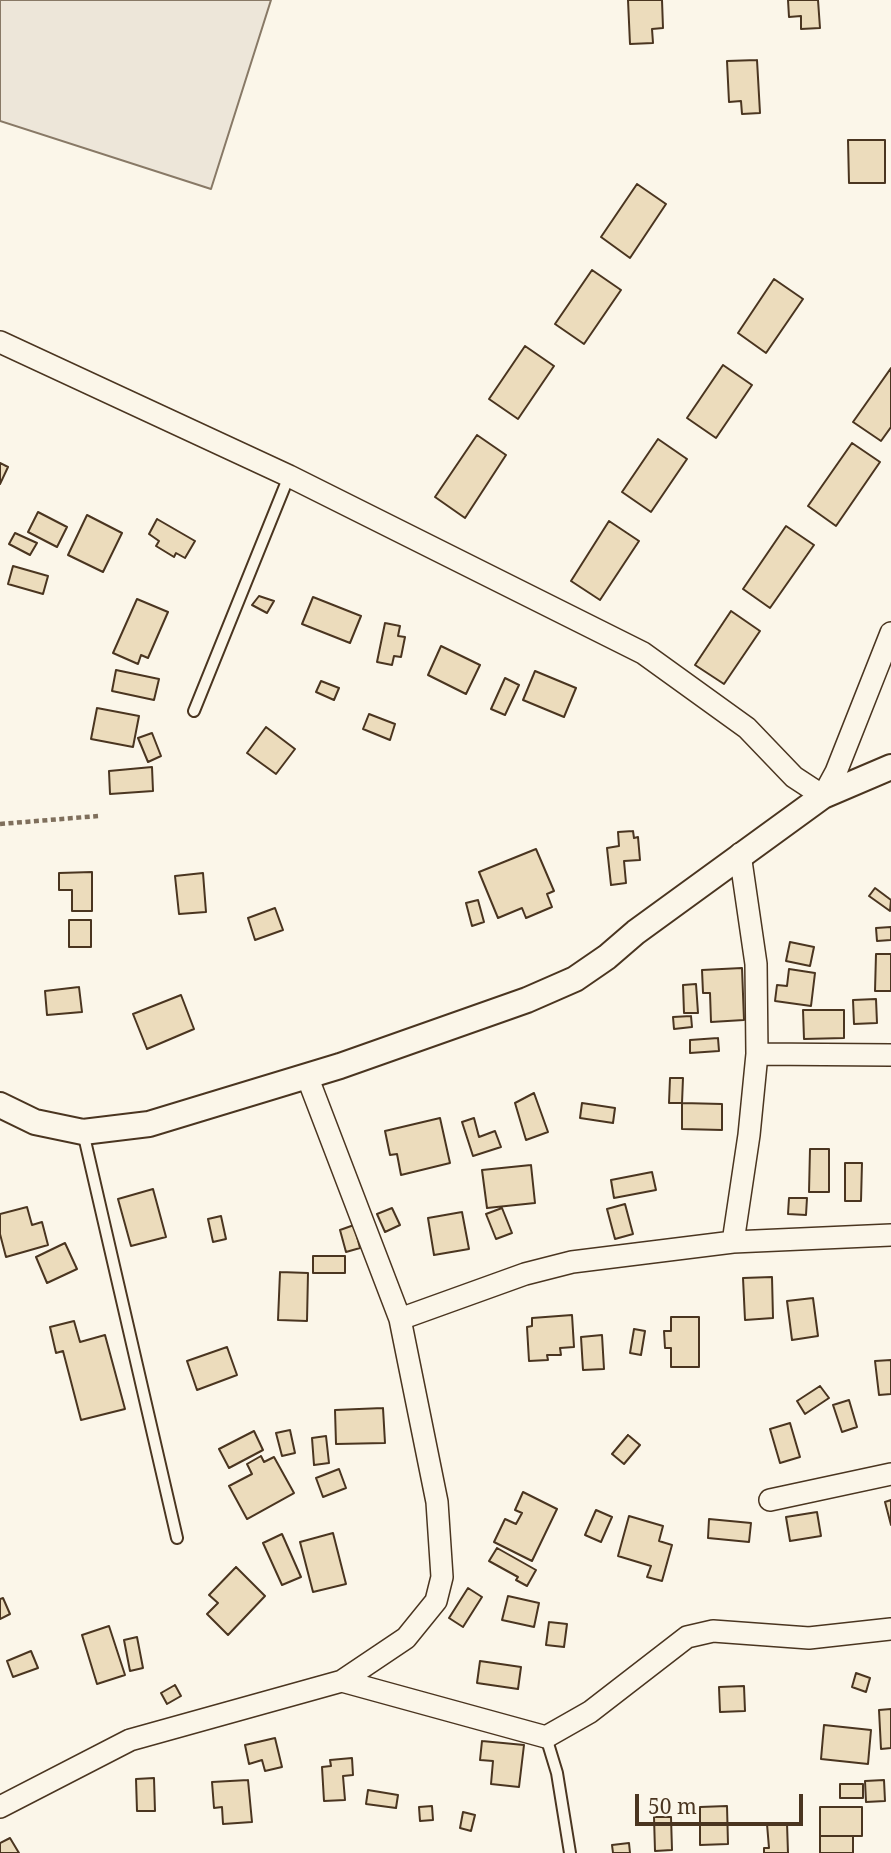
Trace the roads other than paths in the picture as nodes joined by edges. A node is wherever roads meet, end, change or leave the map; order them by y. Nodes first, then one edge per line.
1 (0, 342) edge
2 (289, 476) junction
3 (891, 633) edge
4 (194, 711) dead end
5 (891, 767) edge
6 (823, 796) junction
7 (740, 854) junction
8 (757, 1054) junction
9 (891, 1055) edge
10 (307, 1076) junction
11 (0, 1105) edge
12 (83, 1132) junction
13 (891, 1235) edge
14 (733, 1242) junction
15 (400, 1319) junction
16 (891, 1474) edge
17 (770, 1500) dead end
18 (177, 1538) dead end
19 (891, 1629) edge
20 (342, 1681) junction
21 (546, 1737) junction
22 (0, 1807) edge
23 (570, 1853) edge

1 - 2 street
2 - 4 lane
2 - 6 street
3 - 6 street
5 - 6 street
6 - 7 street
7 - 8 street
7 - 10 street
8 - 9 street
8 - 14 street
10 - 12 street
10 - 15 street
11 - 12 street
12 - 18 lane
13 - 14 street
14 - 15 street
15 - 20 street
16 - 17 street
19 - 21 street
20 - 21 street
20 - 22 street
21 - 23 lane

